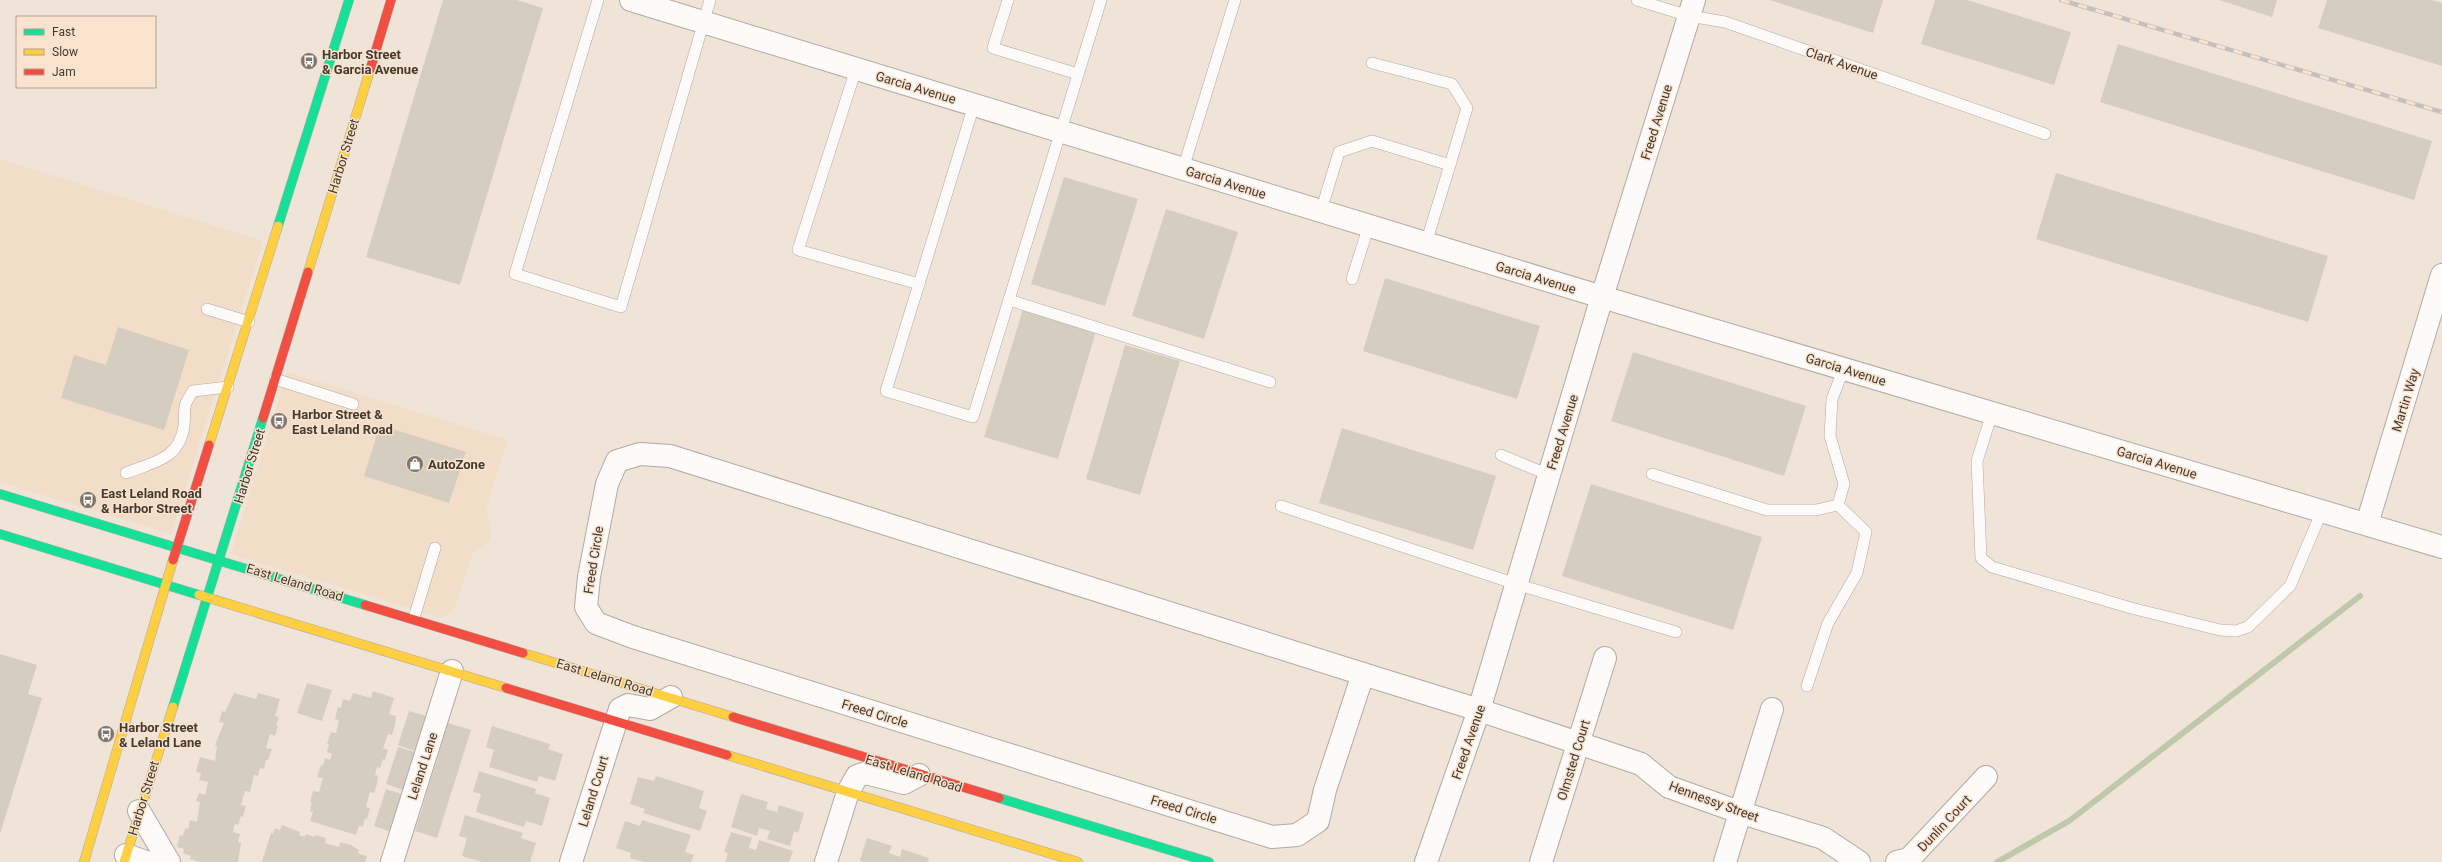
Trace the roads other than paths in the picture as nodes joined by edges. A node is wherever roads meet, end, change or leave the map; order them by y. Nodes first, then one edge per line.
1 (349, 0) edge
2 (391, 0) edge
3 (598, 0) edge
4 (631, 0) edge
5 (710, 0) edge
6 (1008, 0) edge
7 (1101, 0) edge
8 (1235, 0) edge
9 (1636, 0) edge
10 (1692, 8) edge
11 (704, 22) junction
12 (1372, 63) dead end
13 (856, 69) junction
14 (1078, 74) junction
15 (974, 105) junction
16 (1061, 131) junction
17 (2045, 134) dead end
18 (1450, 165) junction
19 (1183, 169) junction
20 (1321, 211) junction
21 (1368, 225) junction
22 (1426, 243) junction
23 (2442, 275) edge
24 (1352, 279) dead end
25 (919, 284) junction
26 (1602, 297) junction
27 (1009, 300) junction
28 (208, 309) dead end
29 (2436, 316) edge
30 (248, 322) junction
31 (1844, 368) junction
32 (275, 379) junction
33 (1270, 382) dead end
34 (228, 387) junction
35 (353, 404) dead end
36 (1992, 413) junction
37 (1500, 455) dead end
38 (126, 473) dead end
39 (1549, 474) junction
40 (1652, 474) dead end
41 (0, 494) edge
42 (1838, 505) junction
43 (1281, 506) dead end
44 (2322, 511) junction
45 (2367, 524) junction
46 (0, 534) edge
47 (178, 547) junction
48 (2442, 547) edge
49 (435, 548) dead end
50 (220, 559) junction
51 (166, 583) junction
52 (1516, 584) junction
53 (208, 596) junction
54 (414, 618) junction
55 (1676, 632) dead end
56 (1605, 658) dead end
57 (452, 671) junction
58 (1363, 674) junction
59 (1807, 686) dead end
60 (671, 697) junction
61 (1772, 709) dead end
62 (1479, 710) junction
63 (615, 721) junction
64 (1578, 742) junction
65 (919, 775) junction
66 (1986, 777) dead end
67 (848, 792) junction
68 (139, 811) junction
69 (1742, 813) junction
70 (125, 859) edge
71 (84, 862) edge
72 (146, 862) edge
73 (169, 862) edge
74 (392, 862) edge
75 (571, 862) edge
76 (826, 862) edge
77 (1078, 862) edge
78 (1209, 862) edge
79 (1426, 862) edge
80 (1541, 862) edge
81 (1725, 862) edge
82 (1859, 862) edge
83 (1897, 862) edge

1 - 30 main road
2 - 32 main road, Harbor Street
3 - 11 lane
4 - 11 street, Garcia Avenue
5 - 11 lane
6 - 14 lane
7 - 14 lane
8 - 19 lane
9 - 10 lane, Clark Avenue
10 - 17 lane, Clark Avenue
10 - 26 street, Freed Avenue
11 - 13 street, Garcia Avenue
12 - 18 lane
13 - 15 street, Garcia Avenue
13 - 25 lane
14 - 16 lane
15 - 16 street, Garcia Avenue
15 - 25 lane
16 - 19 street, Garcia Avenue
16 - 27 lane
18 - 20 lane
18 - 22 lane
19 - 20 street, Garcia Avenue
20 - 21 street, Garcia Avenue
21 - 22 street, Garcia Avenue
21 - 24 lane
22 - 26 street, Garcia Avenue
23 - 29 street, Martin Way
25 - 27 lane
26 - 31 street, Garcia Avenue
26 - 39 street, Freed Avenue
27 - 33 lane
28 - 30 lane
29 - 45 street, Martin Way
30 - 34 main road
31 - 36 street, Garcia Avenue
31 - 42 lane
32 - 35 lane
32 - 50 main road, Harbor Street
34 - 38 lane
34 - 47 main road
36 - 44 street, Garcia Avenue
36 - 44 lane
37 - 39 lane
39 - 52 street, Freed Avenue
40 - 42 lane
41 - 47 main road, East Leland Road
42 - 59 lane
43 - 52 lane
44 - 45 street, Garcia Avenue
45 - 48 street, Garcia Avenue
46 - 51 main road
47 - 50 main road, East Leland Road
47 - 51 main road
49 - 54 lane
50 - 53 main road, Harbor Street
50 - 54 main road, East Leland Road
51 - 53 main road
51 - 71 main road
52 - 55 lane
52 - 62 street, Freed Avenue
53 - 57 main road
53 - 68 main road, Harbor Street
54 - 60 main road, East Leland Road
56 - 64 street, Olmsted Court
57 - 63 main road
57 - 74 street, Leland Lane
58 - 58 street, Freed Circle
58 - 62 street, Freed Circle
60 - 63 street, Leland Court
60 - 65 main road, East Leland Road
61 - 69 street
62 - 64 street, Hennessy Street
62 - 79 street, Freed Avenue
63 - 67 main road
63 - 75 street, Leland Court
64 - 69 street, Hennessy Street
64 - 80 street, Olmsted Court
65 - 67 street
65 - 78 main road, East Leland Road
66 - 83 street, Dunlin Court
67 - 76 street
67 - 77 main road
68 - 70 main road, Harbor Street
68 - 73 street
69 - 81 street
69 - 82 street, Hennessy Street
70 - 72 street

